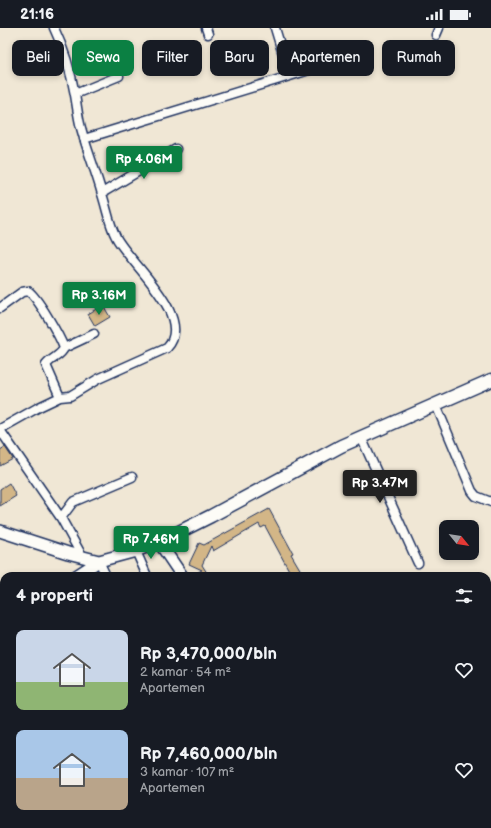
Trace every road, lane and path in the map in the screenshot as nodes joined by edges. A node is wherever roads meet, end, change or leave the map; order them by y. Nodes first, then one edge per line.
1 (54, 28) edge
2 (275, 28) edge
3 (279, 40) edge
4 (119, 76) dead end
5 (290, 76) edge
6 (75, 94) junction
7 (84, 139) junction
8 (176, 149) dead end
9 (102, 193) junction
10 (0, 308) edge
11 (94, 334) dead end
12 (64, 348) junction
13 (491, 380) edge
14 (60, 397) junction
15 (436, 405) junction
16 (0, 430) edge
17 (361, 437) junction
18 (132, 477) dead end
19 (491, 502) edge
20 (61, 518) junction
21 (0, 531) edge
22 (159, 542) junction
23 (136, 551) junction
24 (68, 553) junction
25 (82, 556) junction
26 (100, 561) junction
27 (418, 564) dead end
28 (76, 572) edge
29 (82, 572) edge
30 (104, 572) edge
31 (145, 572) edge
32 (179, 572) edge

1 - 6 street
2 - 3 street
4 - 6 street
5 - 7 street
6 - 7 street
7 - 9 street
8 - 9 street
9 - 14 street
10 - 12 street
11 - 12 street
12 - 14 street
13 - 15 highway
14 - 16 street
15 - 17 highway
15 - 19 street
16 - 20 street
17 - 22 highway
17 - 27 street
18 - 20 street
20 - 25 street
21 - 24 main road
22 - 23 main road
22 - 32 main road
23 - 26 main road
23 - 31 street
24 - 25 main road
24 - 28 main road
25 - 26 main road
26 - 29 main road
26 - 30 street

